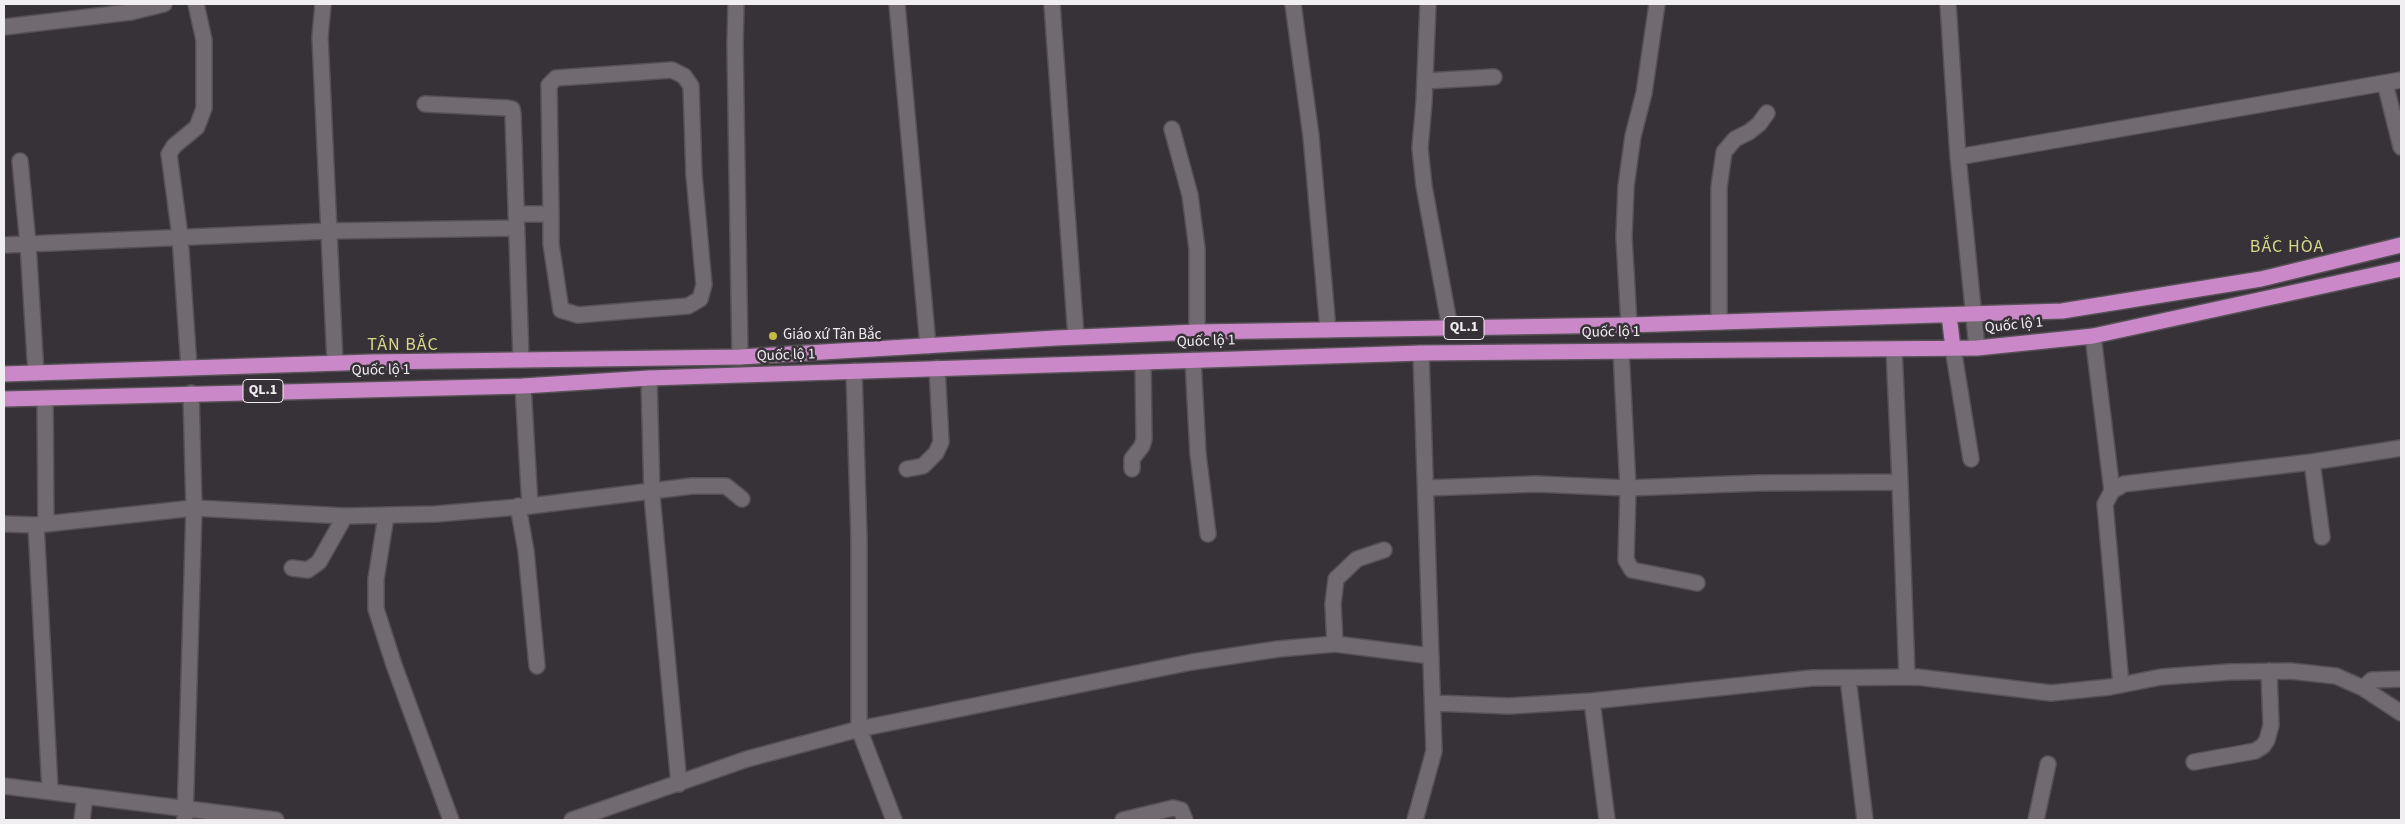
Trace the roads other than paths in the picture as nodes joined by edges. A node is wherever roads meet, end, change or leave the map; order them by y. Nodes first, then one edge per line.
1 (164, 4) edge
2 (196, 4) edge
3 (322, 4) edge
4 (736, 4) edge
5 (898, 4) edge
6 (1052, 4) edge
7 (1293, 4) edge
8 (1428, 4) edge
9 (1657, 4) edge
10 (1948, 4) edge
11 (4, 27) edge
12 (1494, 77) dead end
13 (2401, 80) edge
14 (1425, 82) junction
15 (2385, 83) junction
16 (425, 104) dead end
17 (1767, 113) dead end
18 (1172, 129) dead end
19 (2401, 147) edge
20 (1958, 157) junction
21 (20, 161) dead end
22 (551, 214) junction
23 (516, 221) junction
24 (329, 231) junction
25 (180, 236) junction
26 (28, 244) junction
27 (4, 245) edge
28 (2401, 246) edge
29 (2401, 269) edge
30 (1974, 315) junction
31 (1949, 316) junction
32 (1719, 322) junction
33 (1629, 325) junction
34 (1450, 328) junction
35 (1328, 330) junction
36 (1197, 332) junction
37 (2093, 336) junction
38 (1076, 337) junction
39 (928, 346) junction
40 (1954, 348) junction
41 (1977, 348) junction
42 (1894, 349) junction
43 (1621, 351) junction
44 (1422, 353) junction
45 (740, 357) junction
46 (521, 360) junction
47 (1194, 360) junction
48 (1143, 362) junction
49 (335, 363) junction
50 (190, 368) junction
51 (938, 368) junction
52 (854, 371) junction
53 (36, 373) junction
54 (4, 374) edge
55 (649, 378) junction
56 (523, 386) junction
57 (191, 393) junction
58 (44, 398) junction
59 (4, 399) edge
60 (2401, 448) edge
61 (1971, 459) dead end
62 (2312, 462) junction
63 (907, 469) dead end
64 (1132, 469) dead end
65 (1900, 482) junction
66 (1426, 488) junction
67 (1628, 488) junction
68 (652, 491) junction
69 (2112, 491) junction
70 (742, 499) dead end
71 (524, 506) junction
72 (194, 508) junction
73 (345, 516) junction
74 (386, 516) junction
75 (4, 524) edge
76 (41, 525) junction
77 (1208, 534) dead end
78 (2322, 536) dead end
79 (1384, 550) dead end
80 (292, 568) dead end
81 (1697, 583) dead end
82 (1335, 644) junction
83 (1431, 656) junction
84 (537, 666) dead end
85 (2269, 671) junction
86 (1907, 677) junction
87 (1848, 678) junction
88 (2401, 678) edge
89 (2121, 685) junction
90 (2363, 688) junction
91 (1592, 701) junction
92 (1432, 702) junction
93 (2401, 713) edge
94 (859, 729) junction
95 (2194, 762) dead end
96 (2048, 764) dead end
97 (679, 784) junction
98 (4, 786) edge
99 (50, 790) junction
100 (85, 796) junction
101 (186, 814) edge
102 (1417, 819) edge
103 (82, 820) edge
104 (276, 820) edge
105 (451, 820) edge
106 (572, 820) edge
107 (894, 820) edge
108 (1123, 820) edge
109 (1185, 820) edge
110 (1606, 820) edge
111 (1865, 820) edge
112 (2036, 820) edge

1 - 11 street
2 - 25 street
3 - 24 street
4 - 45 street
5 - 39 street
6 - 38 street
7 - 35 street
8 - 14 street
9 - 33 street
10 - 20 street
12 - 14 street
13 - 15 street
14 - 34 street
15 - 19 street
15 - 20 street
16 - 23 street
17 - 32 street
18 - 36 street
20 - 30 street
21 - 26 street
22 - 22 street
22 - 23 street
23 - 24 street
23 - 46 street
24 - 25 street
24 - 49 street
25 - 26 street
25 - 50 street
26 - 27 street
26 - 53 street
28 - 30 highway, Quốc lộ 1 / QL.1
29 - 37 highway, Quốc lộ 1 / QL.1
30 - 31 highway, Quốc lộ 1 / QL.1
30 - 41 street
31 - 32 highway, Quốc lộ 1 / QL.1
31 - 40 highway
32 - 33 highway, Quốc lộ 1 / QL.1
33 - 34 highway, Quốc lộ 1 / QL.1
34 - 35 highway, Quốc lộ 1 / QL.1
35 - 36 highway, Quốc lộ 1 / QL.1
36 - 38 highway, Quốc lộ 1 / QL.1
37 - 41 highway, Quốc lộ 1 / QL.1
37 - 69 street
38 - 39 highway, Quốc lộ 1 / QL.1
39 - 45 highway, Quốc lộ 1 / QL.1
40 - 41 highway, Quốc lộ 1 / QL.1
40 - 42 highway, Quốc lộ 1 / QL.1
40 - 61 street
42 - 43 highway, Quốc lộ 1 / QL.1
42 - 65 street
43 - 44 highway, Quốc lộ 1 / QL.1
43 - 67 street
44 - 47 highway, Quốc lộ 1 / QL.1
44 - 66 street
45 - 46 highway, Quốc lộ 1 / QL.1
46 - 49 highway, Quốc lộ 1 / QL.1
47 - 48 highway, Quốc lộ 1 / QL.1
47 - 77 street
48 - 51 highway, Quốc lộ 1 / QL.1
48 - 64 street
49 - 50 highway, Quốc lộ 1 / QL.1
50 - 53 highway, Quốc lộ 1 / QL.1
51 - 52 highway, Quốc lộ 1 / QL.1
51 - 63 street
52 - 55 highway, Quốc lộ 1 / QL.1
52 - 94 street
53 - 54 highway, Quốc lộ 1 / QL.1
55 - 56 highway, Quốc lộ 1 / QL.1
55 - 68 street
56 - 57 highway, Quốc lộ 1 / QL.1
56 - 71 street
57 - 58 highway, Quốc lộ 1 / QL.1
57 - 72 street
58 - 59 highway, Quốc lộ 1 / QL.1
58 - 76 street
60 - 62 street
62 - 69 street
62 - 78 street
65 - 67 street
65 - 86 street
66 - 67 street
66 - 83 street
67 - 81 street
68 - 70 street
68 - 71 street
68 - 97 street
69 - 89 street
71 - 74 street
71 - 84 street
72 - 73 street
72 - 76 street
72 - 101 street
73 - 74 street
73 - 80 street
74 - 105 street
75 - 76 street
76 - 99 street
79 - 82 street
82 - 83 street
82 - 94 street
83 - 92 street
85 - 89 street
85 - 90 street
85 - 95 street
86 - 87 street
86 - 89 street
87 - 91 street
87 - 111 street
88 - 90 street
90 - 93 street
91 - 92 street
91 - 110 street
92 - 102 street
94 - 97 street
94 - 107 street
96 - 112 street
97 - 106 street
98 - 99 street
99 - 100 street
100 - 101 street
100 - 103 street
101 - 104 street
108 - 109 street

